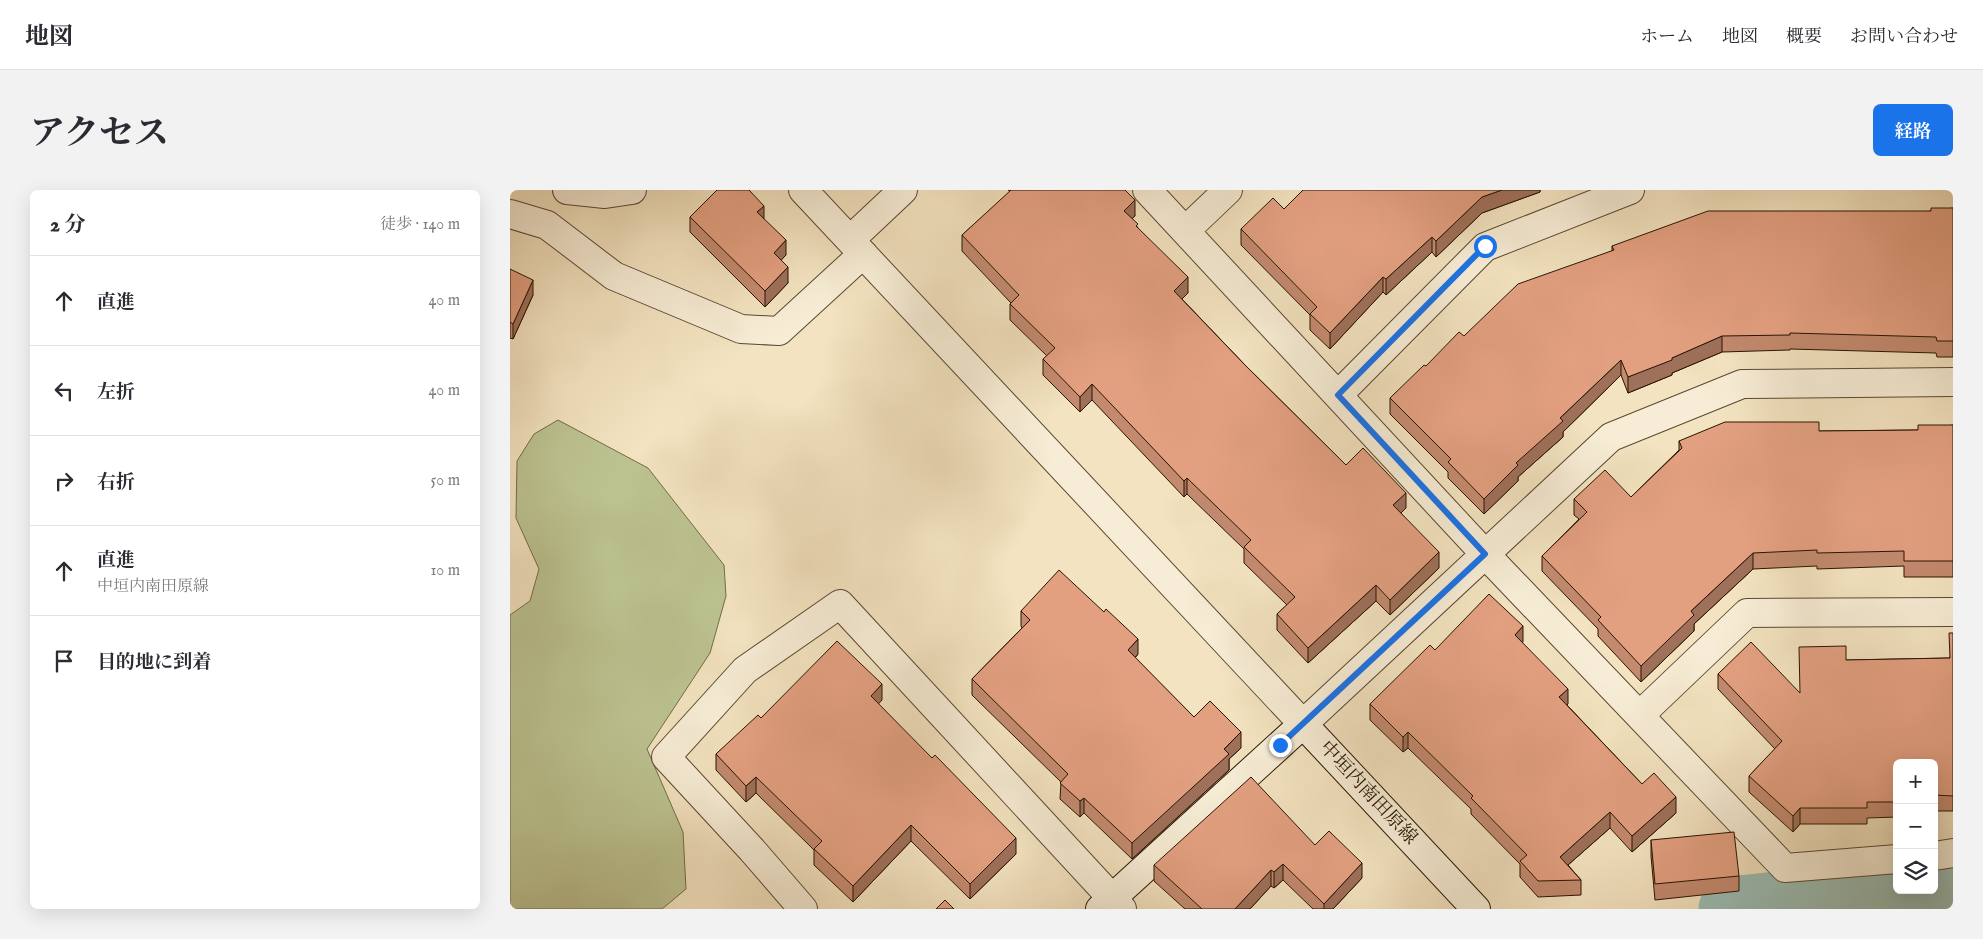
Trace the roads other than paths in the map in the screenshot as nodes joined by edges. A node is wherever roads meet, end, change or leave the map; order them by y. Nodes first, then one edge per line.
1 (567, 190) edge
2 (632, 190) edge
3 (803, 190) edge
4 (903, 190) edge
5 (1147, 190) edge
6 (1228, 190) edge
7 (1630, 190) edge
8 (510, 214) edge
9 (1185, 231) junction
10 (857, 247) junction
11 (1953, 382) edge
12 (1338, 395) junction
13 (1485, 554) junction
14 (1953, 612) edge
15 (1640, 715) junction
16 (1303, 724) junction
17 (1953, 854) edge
18 (1938, 856) edge
19 (1893, 859) edge
20 (1112, 905) edge
21 (1473, 905) edge
22 (803, 909) edge

1 - 2 street
3 - 10 street
4 - 10 street
5 - 9 street
6 - 9 street
7 - 12 street
8 - 10 street
9 - 12 street
10 - 16 street
11 - 13 street
12 - 13 street
13 - 15 street
13 - 16 street
14 - 15 street
15 - 19 street
16 - 20 street, 中垣内南田原線
16 - 21 street, 中垣内南田原線
17 - 18 street
20 - 22 street

